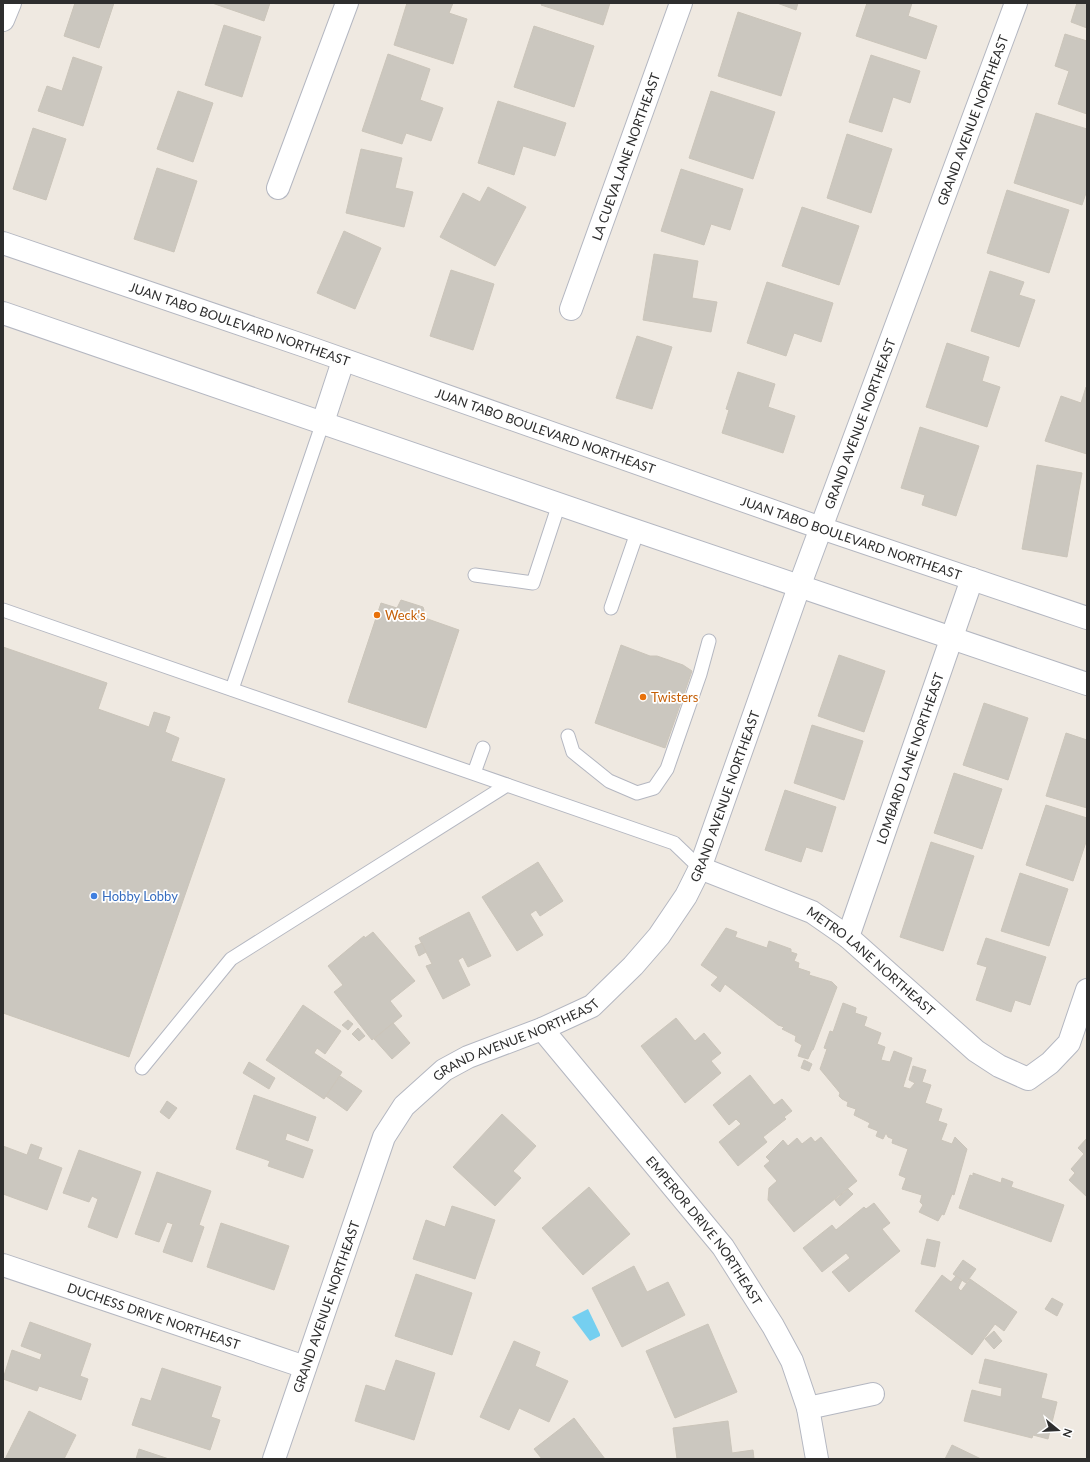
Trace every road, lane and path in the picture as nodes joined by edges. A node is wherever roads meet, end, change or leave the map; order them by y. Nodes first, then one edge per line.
1 (10, 3) edge
2 (347, 3) edge
3 (681, 3) edge
4 (1016, 3) edge
5 (3, 20) edge
6 (278, 188) dead end
7 (3, 243) edge
8 (571, 309) dead end
9 (3, 313) edge
10 (343, 361) junction
11 (323, 422) junction
12 (559, 504) junction
13 (821, 528) junction
14 (638, 530) junction
15 (475, 575) dead end
16 (972, 579) junction
17 (799, 587) junction
18 (611, 608) dead end
19 (3, 610) edge
20 (1087, 618) edge
21 (951, 638) junction
22 (709, 641) dead end
23 (1087, 684) edge
24 (232, 689) junction
25 (568, 736) dead end
26 (483, 748) dead end
27 (474, 773) junction
28 (506, 785) junction
29 (700, 868) junction
30 (848, 937) junction
31 (1087, 990) edge
32 (542, 1029) junction
33 (142, 1068) dead end
34 (3, 1265) edge
35 (305, 1367) junction
36 (873, 1394) dead end
37 (808, 1408) junction
38 (274, 1459) edge
39 (817, 1459) edge

1 - 5 street
2 - 6 street
3 - 8 street, LA CUEVA LANE NORTHEAST
4 - 13 street, GRAND AVENUE NORTHEAST
7 - 10 street, JUAN TABO BOULEVARD NORTHEAST
9 - 11 street
10 - 11 street
10 - 13 street, JUAN TABO BOULEVARD NORTHEAST
11 - 12 street
11 - 24 lane
12 - 14 street
12 - 15 lane
13 - 16 street, JUAN TABO BOULEVARD NORTHEAST
13 - 17 street, GRAND AVENUE NORTHEAST
14 - 17 street
14 - 18 lane
16 - 20 street, JUAN TABO BOULEVARD NORTHEAST
16 - 21 street, LOMBARD LANE NORTHEAST
17 - 21 street
17 - 29 street, GRAND AVENUE NORTHEAST
19 - 24 lane
21 - 23 street
21 - 30 street, LOMBARD LANE NORTHEAST
22 - 25 lane
24 - 27 lane
26 - 27 lane
27 - 28 lane
28 - 29 lane
28 - 33 lane
29 - 30 street, METRO LANE NORTHEAST
29 - 32 street, GRAND AVENUE NORTHEAST
30 - 31 street, METRO LANE NORTHEAST
32 - 35 street, GRAND AVENUE NORTHEAST
32 - 37 street, EMPEROR DRIVE NORTHEAST
34 - 35 street, DUCHESS DRIVE NORTHEAST
35 - 38 street, GRAND AVENUE NORTHEAST
36 - 37 street
37 - 39 street, EMPEROR DRIVE NORTHEAST

